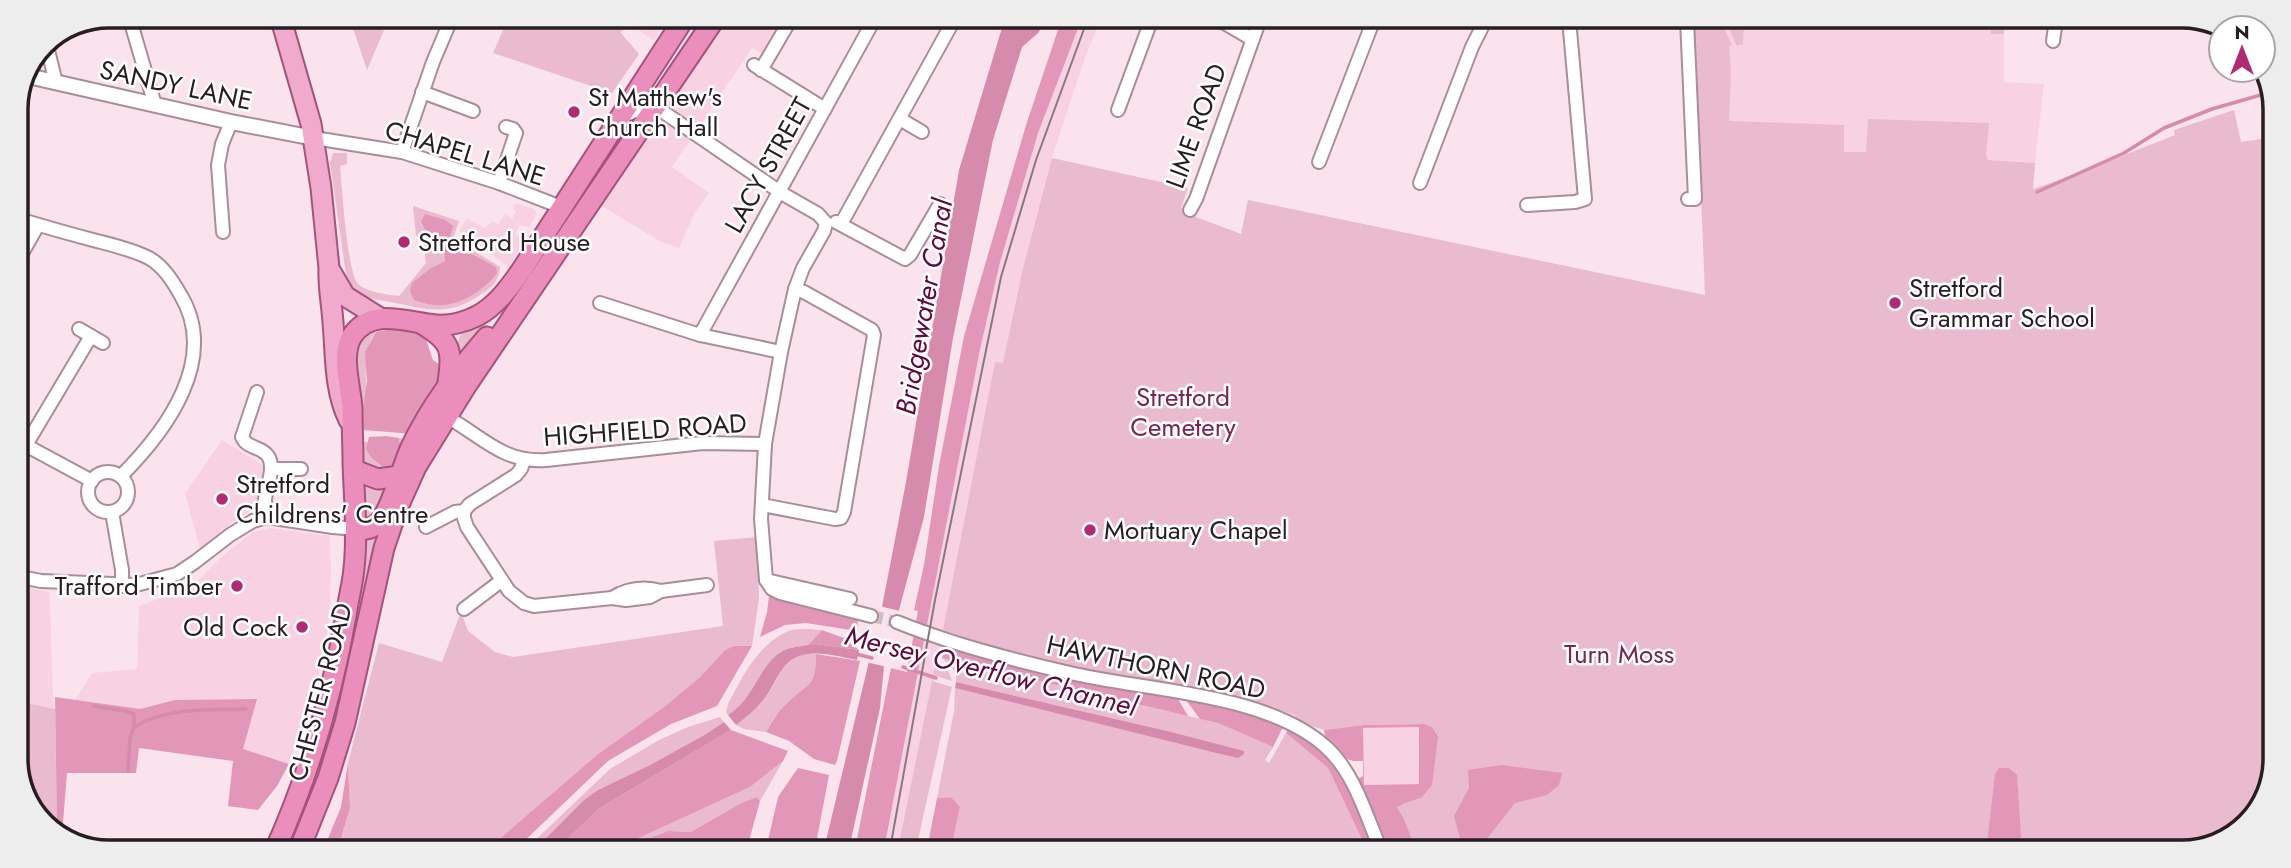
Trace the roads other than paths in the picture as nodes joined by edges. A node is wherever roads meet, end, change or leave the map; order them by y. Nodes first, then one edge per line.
1 (133, 28) edge
2 (284, 28) edge
3 (448, 28) edge
4 (678, 28) edge
5 (709, 28) edge
6 (785, 28) edge
7 (870, 28) edge
8 (950, 28) edge
9 (1148, 28) edge
10 (1233, 28) edge
11 (1256, 28) edge
12 (1370, 28) edge
13 (1482, 28) edge
14 (1570, 28) edge
15 (1687, 28) edge
16 (2055, 28) edge
17 (1252, 39) junction
18 (2053, 41) dead end
19 (49, 55) edge
20 (34, 78) edge
21 (56, 83) junction
22 (422, 92) junction
23 (155, 105) junction
24 (656, 107) junction
25 (825, 109) junction
26 (1118, 110) dead end
27 (473, 111) dead end
28 (621, 118) junction
29 (900, 119) junction
30 (231, 122) junction
31 (506, 127) dead end
32 (922, 132) dead end
33 (314, 138) junction
34 (402, 152) junction
35 (1318, 162) dead end
36 (499, 183) junction
37 (1420, 183) dead end
38 (779, 191) junction
39 (1688, 199) dead end
40 (940, 204) dead end
41 (1527, 205) dead end
42 (561, 207) junction
43 (1190, 210) dead end
44 (28, 222) edge
45 (825, 223) junction
46 (841, 224) junction
47 (38, 225) junction
48 (223, 232) dead end
49 (28, 243) edge
50 (329, 268) junction
51 (795, 289) junction
52 (600, 303) dead end
53 (520, 309) junction
54 (380, 318) junction
55 (419, 323) junction
56 (79, 329) dead end
57 (700, 335) junction
58 (91, 336) junction
59 (103, 343) dead end
60 (781, 352) junction
61 (448, 383) junction
62 (257, 392) dead end
63 (447, 417) junction
64 (351, 424) junction
65 (28, 431) edge
66 (765, 444) junction
67 (28, 446) edge
68 (524, 460) junction
69 (271, 469) junction
70 (301, 469) dead end
71 (354, 470) junction
72 (121, 476) junction
73 (399, 476) junction
74 (92, 481) junction
75 (762, 505) junction
76 (464, 511) junction
77 (112, 512) junction
78 (386, 513) junction
79 (267, 517) junction
80 (426, 527) dead end
81 (356, 528) junction
82 (384, 548) junction
83 (28, 578) edge
84 (501, 581) junction
85 (707, 585) dead end
86 (769, 585) junction
87 (122, 586) junction
88 (850, 599) dead end
89 (464, 609) dead end
90 (871, 616) tunnel mouth
91 (897, 622) tunnel mouth
92 (279, 840) edge
93 (303, 840) edge
94 (1377, 840) edge

1 - 23 street
2 - 33 main road
3 - 22 street
4 - 28 highway, CHESTER ROAD
5 - 24 highway, CHESTER ROAD
6 - 25 street
7 - 25 street, LACY STREET
8 - 29 street
9 - 26 street
10 - 17 street
11 - 17 street, LIME ROAD
12 - 35 street
13 - 37 street
14 - 41 street
15 - 39 street
16 - 18 street
17 - 43 street, LIME ROAD
19 - 21 street
20 - 21 street, SANDY LANE
21 - 23 street, SANDY LANE
22 - 27 street
22 - 34 street
23 - 30 street, SANDY LANE
24 - 28 street
24 - 38 street
24 - 53 highway, CHESTER ROAD
25 - 38 street, LACY STREET
28 - 42 highway, CHESTER ROAD
29 - 32 street
29 - 46 street
30 - 33 street, SANDY LANE
30 - 48 street
31 - 36 street
33 - 34 street, CHAPEL LANE
33 - 50 main road
34 - 36 street, CHAPEL LANE
36 - 42 street, CHAPEL LANE
38 - 45 street
38 - 57 street, LACY STREET
40 - 46 street
42 - 55 highway, CHESTER ROAD
44 - 47 street
45 - 46 street
45 - 51 street
47 - 49 street
47 - 72 street
50 - 54 main road
50 - 64 main road
51 - 60 street
51 - 75 street
52 - 57 street
53 - 61 highway, CHESTER ROAD
53 - 63 highway, CHESTER ROAD
54 - 55 highway, CHESTER ROAD
54 - 64 highway, CHESTER ROAD
55 - 61 highway, CHESTER ROAD
56 - 58 street
57 - 60 street
58 - 59 street
58 - 65 street
60 - 66 street
61 - 73 highway, CHESTER ROAD
62 - 69 street
63 - 68 street
63 - 82 highway, CHESTER ROAD
64 - 71 highway, CHESTER ROAD
66 - 68 street, HIGHFIELD ROAD
66 - 75 street
67 - 74 street
68 - 76 street, HIGHFIELD ROAD
69 - 70 street
69 - 79 street
71 - 73 highway
71 - 81 highway, CHESTER ROAD
72 - 74 street
72 - 77 street
73 - 78 highway, CHESTER ROAD
74 - 77 street
75 - 86 street
76 - 80 street, HIGHFIELD ROAD
76 - 84 street
77 - 87 street
78 - 81 highway
78 - 82 highway, CHESTER ROAD
79 - 81 street
79 - 87 street
81 - 92 highway, CHESTER ROAD
82 - 93 highway, CHESTER ROAD
83 - 87 street
84 - 85 street
84 - 89 street
86 - 88 street
86 - 90 street
91 - 94 street, HAWTHORN ROAD

